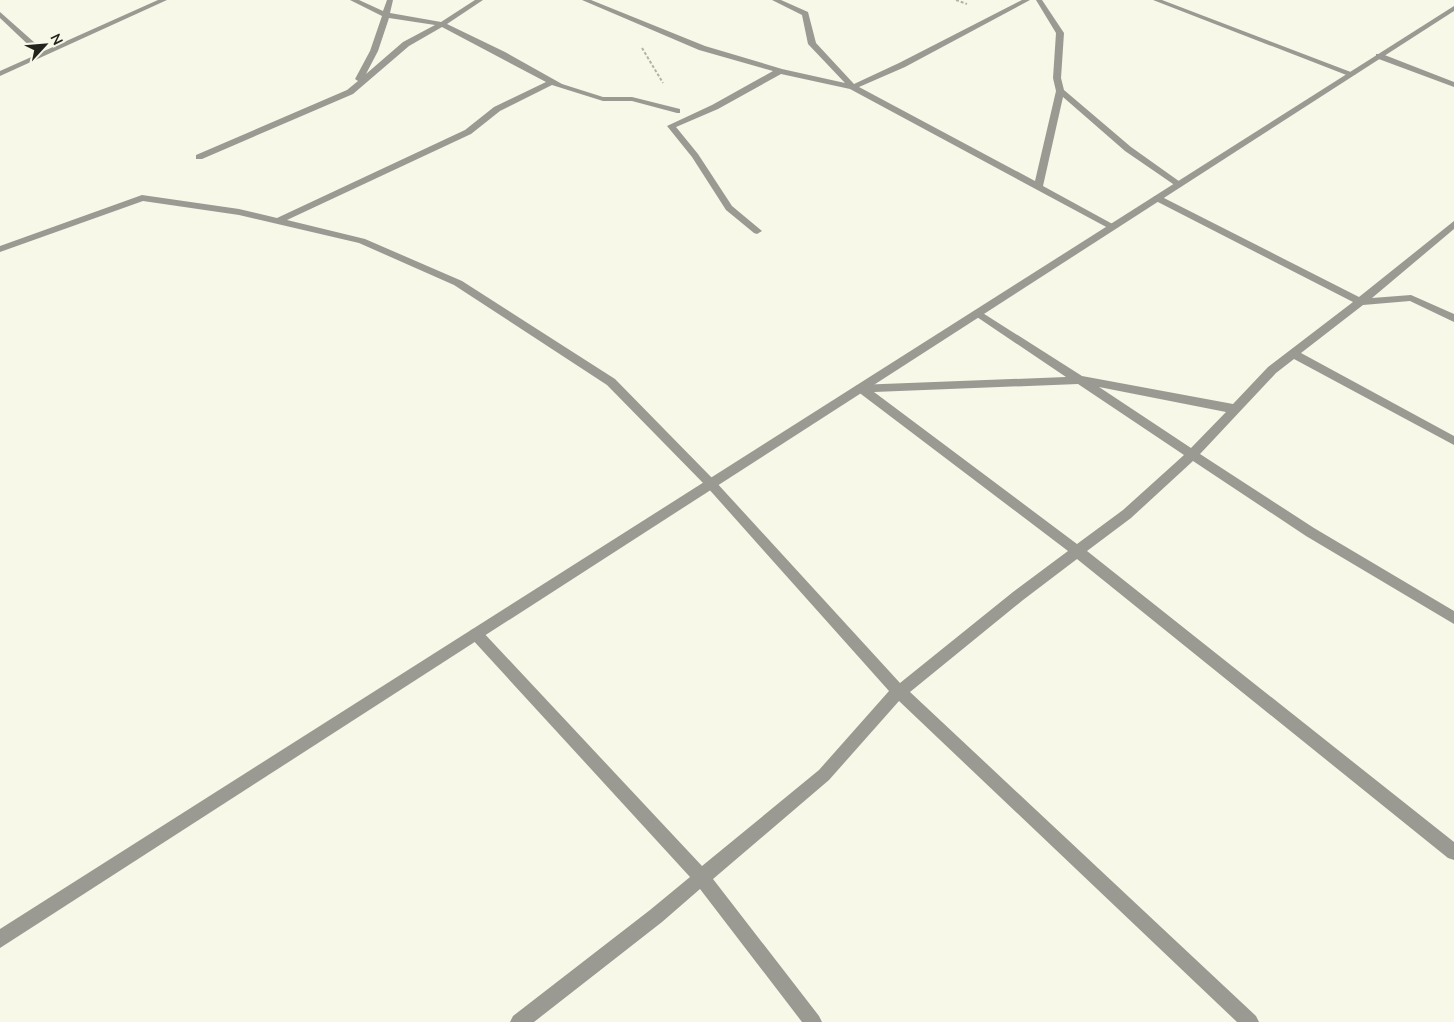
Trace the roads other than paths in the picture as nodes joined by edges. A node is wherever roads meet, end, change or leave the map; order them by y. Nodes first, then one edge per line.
1 (164, 0) edge
2 (353, 0) edge
3 (390, 0) edge
4 (480, 0) edge
5 (585, 0) edge
6 (775, 0) edge
7 (1027, 0) edge
8 (1039, 0) edge
9 (1156, 0) edge
10 (1452, 12) edge
11 (0, 14) edge
12 (386, 15) junction
13 (442, 24) junction
14 (44, 54) junction
15 (1379, 56) junction
16 (780, 72) junction
17 (0, 74) edge
18 (1352, 74) junction
19 (552, 82) junction
20 (1454, 85) edge
21 (853, 87) junction
22 (1060, 91) junction
23 (350, 92) junction
24 (677, 111) road end
25 (199, 157) dead end
26 (1179, 184) junction
27 (1038, 187) junction
28 (1157, 198) junction
29 (278, 221) junction
30 (1454, 224) edge
31 (1113, 227) junction
32 (757, 231) dead end
33 (0, 249) edge
34 (1360, 302) junction
35 (978, 313) junction
36 (1454, 318) edge
37 (1293, 354) junction
38 (1081, 380) junction
39 (861, 388) junction
40 (1235, 409) junction
41 (1454, 441) edge
42 (1192, 455) junction
43 (711, 484) junction
44 (1078, 552) junction
45 (1454, 618) edge
46 (476, 634) junction
47 (900, 692) junction
48 (1454, 852) edge
49 (702, 878) junction
50 (0, 940) edge
51 (519, 1022) edge
52 (813, 1022) edge
53 (1250, 1022) edge

1 - 14 street
2 - 12 street
3 - 12 street
4 - 13 street
5 - 16 street
6 - 21 street
7 - 21 street
8 - 22 street
9 - 18 street
10 - 15 street
11 - 14 street
12 - 13 street
12 - 23 street
13 - 19 street
13 - 23 street
14 - 17 street
15 - 18 street
15 - 20 street
16 - 21 street
16 - 32 street
18 - 26 street
19 - 24 street
19 - 29 street
21 - 27 street
22 - 26 street
22 - 27 street
23 - 25 street
26 - 28 street
27 - 31 street
28 - 31 street
28 - 34 street
29 - 33 street
29 - 43 street
30 - 34 street
31 - 35 street
34 - 36 street
34 - 37 street
35 - 38 street
35 - 39 street
37 - 40 street
37 - 41 street
38 - 39 street
38 - 40 street
38 - 42 street
39 - 43 street
39 - 44 street
40 - 42 street
42 - 44 street
42 - 45 street
43 - 46 street
43 - 47 street
44 - 47 street
44 - 48 street
46 - 49 street
46 - 50 street
47 - 49 street
47 - 53 street
49 - 51 street
49 - 52 street

